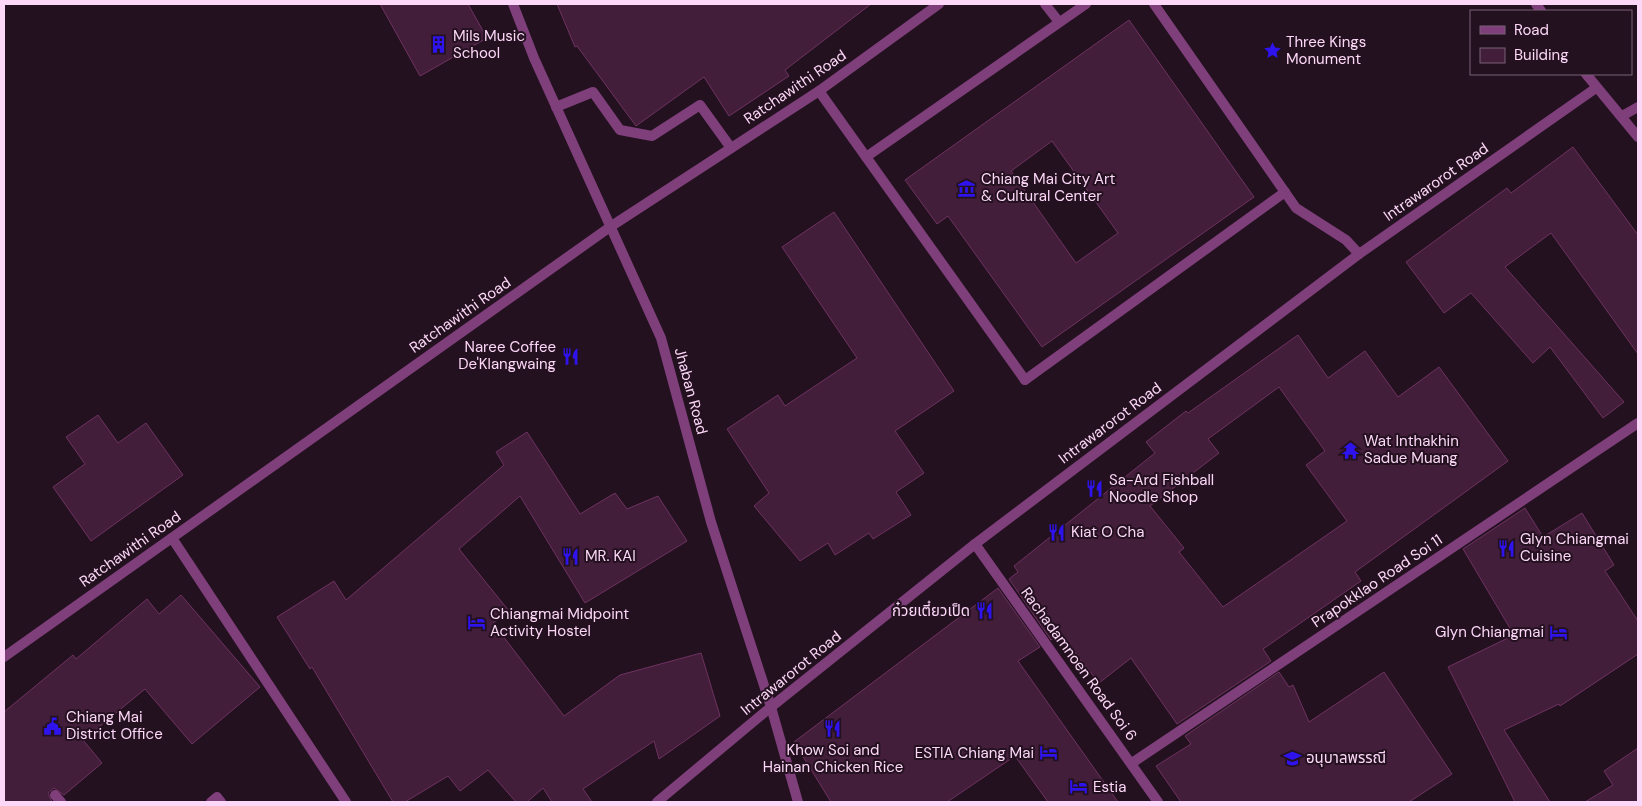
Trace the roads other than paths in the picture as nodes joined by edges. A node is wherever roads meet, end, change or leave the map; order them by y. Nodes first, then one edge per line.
1 (513, 4) edge
2 (939, 4) edge
3 (1045, 4) edge
4 (1086, 4) edge
5 (1154, 4) edge
6 (1059, 22) junction
7 (1587, 75) edge
8 (1596, 88) junction
9 (819, 91) junction
10 (556, 107) junction
11 (1638, 107) edge
12 (1622, 116) junction
13 (1638, 137) edge
14 (731, 148) junction
15 (866, 157) junction
16 (1285, 192) junction
17 (610, 227) junction
18 (1359, 254) junction
19 (1638, 423) edge
20 (172, 538) junction
21 (975, 544) junction
22 (4, 657) edge
23 (771, 707) junction
24 (1132, 763) junction
25 (211, 802) edge
26 (221, 802) edge
27 (346, 802) edge
28 (657, 802) edge
29 (798, 802) edge
30 (1158, 802) edge

1 - 10 street, Jhaban Road
2 - 9 street, Ratchawithi Road
3 - 6 street
4 - 6 street
5 - 16 street
6 - 15 street
7 - 8 street
8 - 12 street
8 - 18 street, Intrawarorot Road
9 - 14 street, Ratchawithi Road
9 - 15 street
10 - 14 street
10 - 17 street, Jhaban Road
11 - 12 street
12 - 13 street
14 - 17 street, Ratchawithi Road
15 - 16 street
16 - 18 street
17 - 20 street, Ratchawithi Road
17 - 23 street, Jhaban Road
18 - 21 street, Intrawarorot Road
19 - 24 street, Prapokklao Road Soi 11
20 - 22 street, Ratchawithi Road
20 - 27 street
21 - 23 street, Intrawarorot Road
21 - 24 street, Rachadamnoen Road Soi 6
23 - 28 street, Intrawarorot Road
23 - 29 street, Jhaban Road
24 - 30 street, Rachadamnoen Road Soi 6
25 - 26 street

